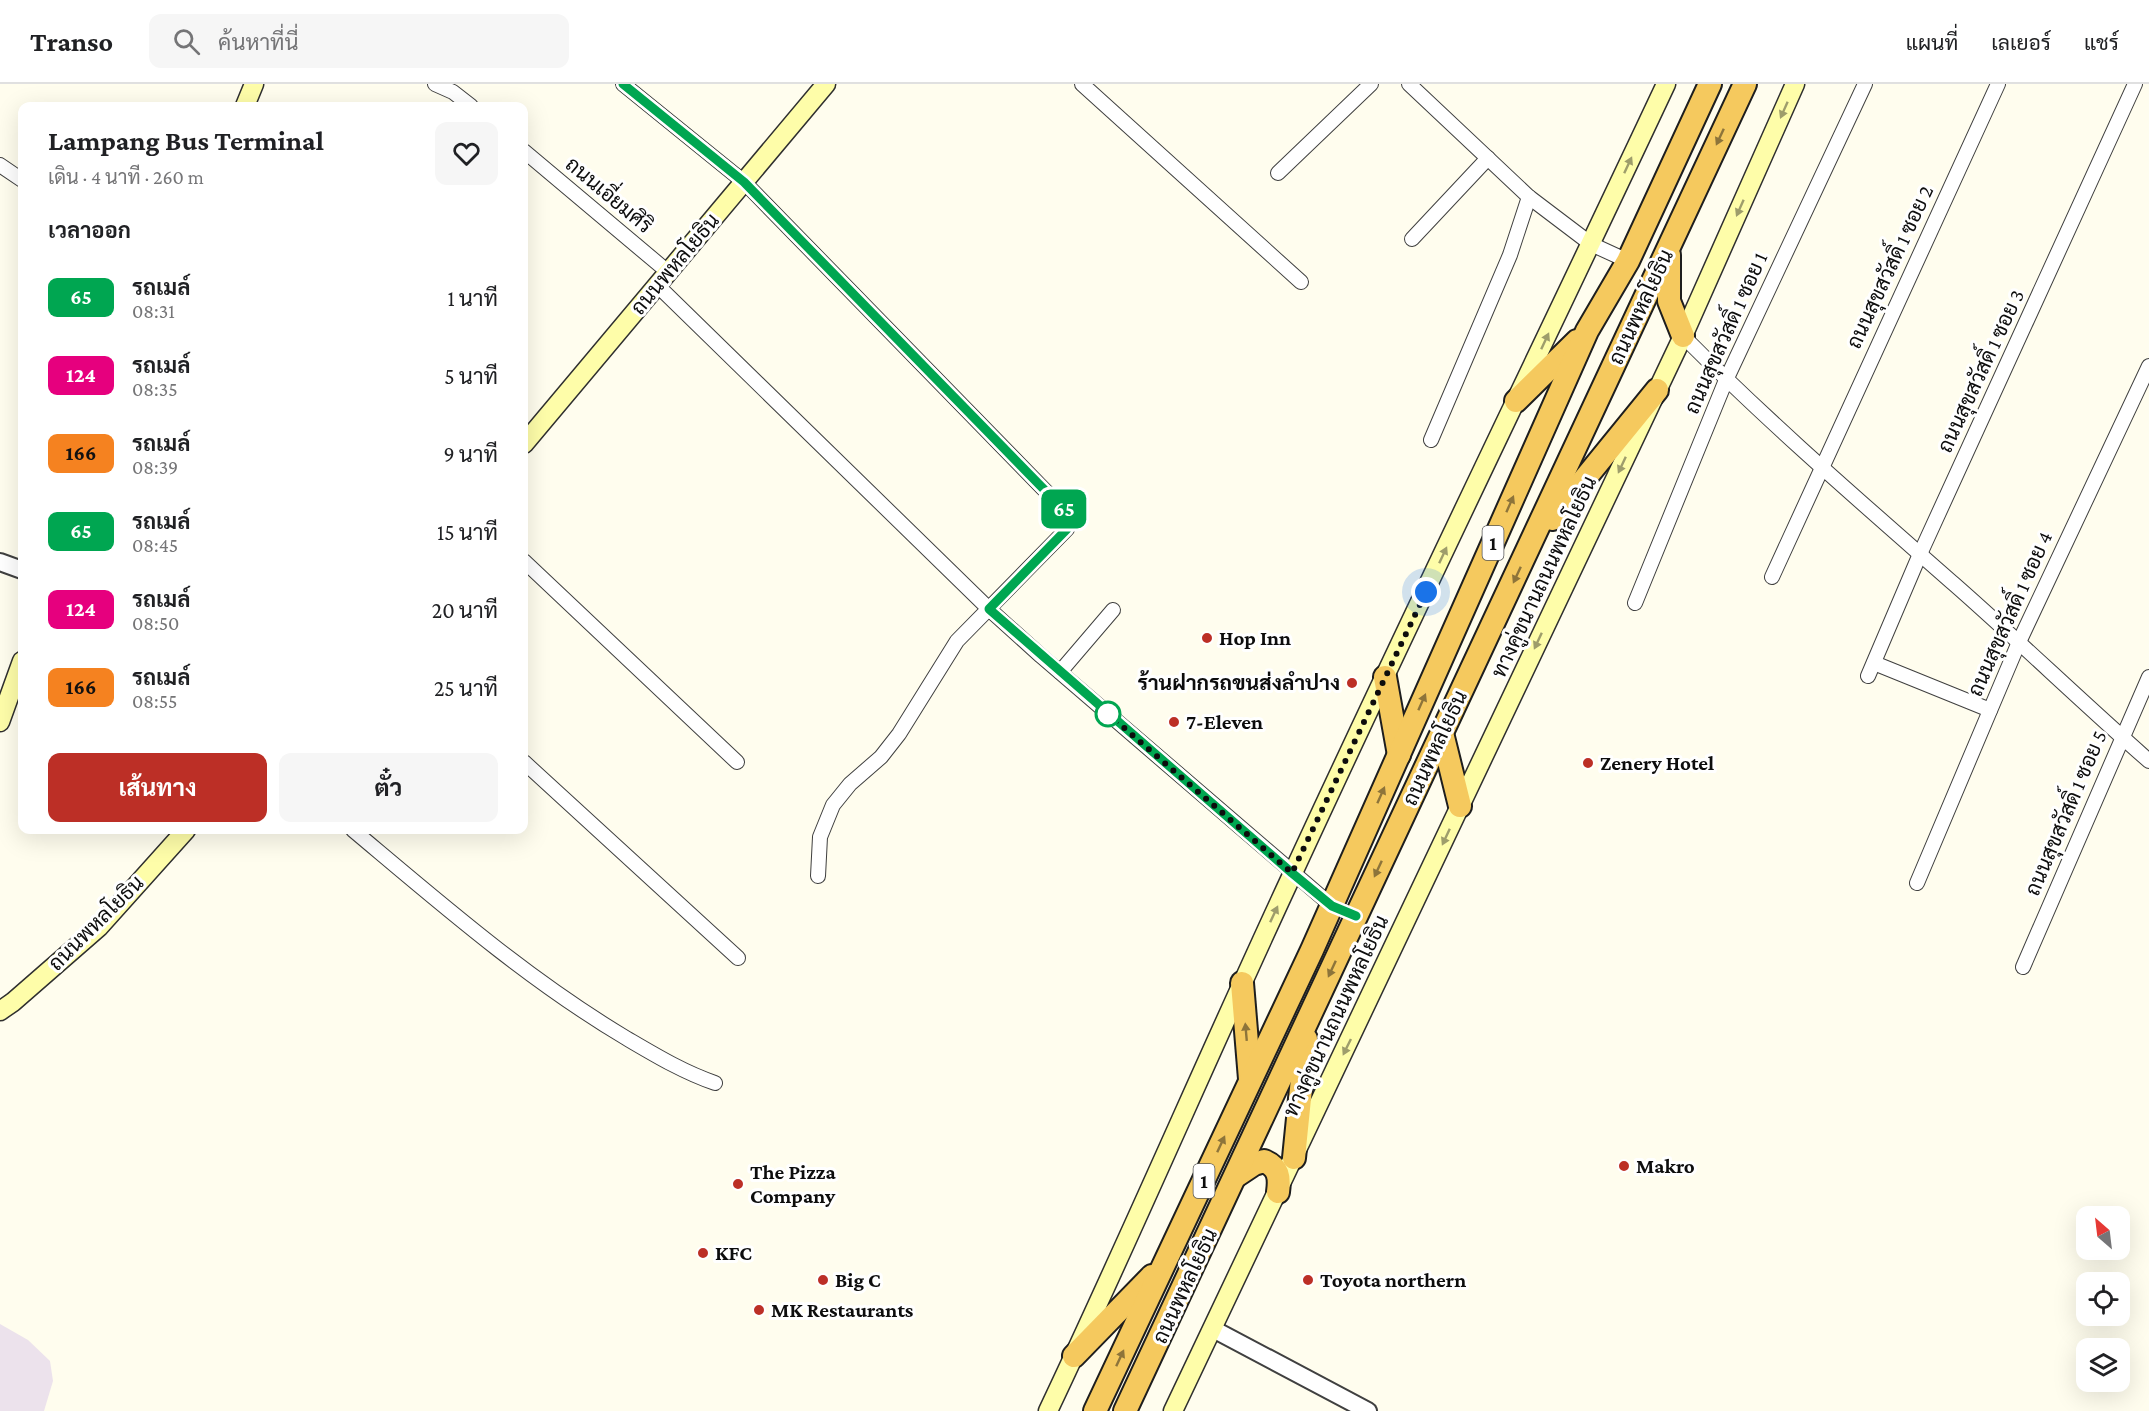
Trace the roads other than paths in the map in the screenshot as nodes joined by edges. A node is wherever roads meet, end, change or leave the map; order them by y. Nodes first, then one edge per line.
1 (254, 84) edge
2 (435, 84) edge
3 (623, 84) edge
4 (826, 84) edge
5 (1082, 84) edge
6 (1371, 84) edge
7 (1409, 84) edge
8 (1666, 84) edge
9 (1710, 84) edge
10 (1745, 84) edge
11 (1795, 84) edge
12 (1865, 84) edge
13 (1998, 84) edge
14 (2135, 84) edge
15 (247, 102) edge
16 (466, 102) edge
17 (528, 155) edge
18 (1488, 158) junction
19 (0, 165) edge
20 (1278, 173) dead end
21 (18, 177) edge
22 (744, 182) junction
23 (1529, 197) junction
24 (1412, 239) dead end
25 (1591, 244) junction
26 (1669, 247) junction
27 (1628, 261) junction
28 (662, 279) junction
29 (1301, 282) dead end
30 (1587, 331) junction
31 (1683, 336) junction
32 (2149, 366) edge
33 (1726, 380) junction
34 (1657, 390) junction
35 (1516, 401) junction
36 (528, 434) edge
37 (1431, 440) dead end
38 (1821, 468) junction
39 (1530, 546) junction
40 (1920, 554) junction
41 (0, 562) edge
42 (528, 565) edge
43 (18, 569) edge
44 (1772, 577) dead end
45 (1635, 603) dead end
46 (989, 609) junction
47 (1113, 610) dead end
48 (2019, 642) junction
49 (1874, 663) junction
50 (18, 672) edge
51 (1060, 672) junction
52 (1869, 676) dead end
53 (1385, 677) junction
54 (2149, 677) edge
55 (1990, 710) junction
56 (0, 722) edge
57 (1442, 733) junction
58 (2122, 737) junction
59 (1399, 755) junction
60 (2149, 761) edge
61 (737, 762) dead end
62 (528, 766) edge
63 (1460, 806) junction
64 (182, 834) edge
65 (358, 834) edge
66 (1292, 873) junction
67 (818, 876) dead end
68 (1917, 883) dead end
69 (1332, 906) junction
70 (1356, 916) junction
71 (738, 958) dead end
72 (2023, 967) dead end
73 (1238, 991) junction
74 (0, 1011) edge
75 (1307, 1022) junction
76 (1251, 1081) junction
77 (715, 1083) dead end
78 (1294, 1158) junction
79 (1236, 1176) junction
80 (1278, 1192) junction
81 (1165, 1264) junction
82 (1213, 1329) junction
83 (1074, 1356) junction
84 (1048, 1411) edge
85 (1095, 1411) edge
86 (1125, 1411) edge
87 (1173, 1411) edge
88 (1368, 1411) edge

1 - 15 main road
2 - 16 street
3 - 22 street
4 - 22 main road, ถนนพหลโยธิน
5 - 29 street
6 - 20 street
7 - 18 street
25 -> 8 main road, 1
9 - 27 highway, ถนนพหลโยธิน / 1
10 -> 26 highway, ถนนพหลโยธิน / 1
11 -> 31 main road, ทางคู่ขนานถนนพหลโยธิน
12 - 33 street, ถนนสุขสวัสดิ์ 1 ซอย 1
13 - 38 street, ถนนสุขสวัสดิ์ 1 ซอย 2
14 - 40 street, ถนนสุขสวัสดิ์ 1 ซอย 3
17 - 28 street, ถนนเอี่ยมศิริ
18 - 23 street
18 - 24 street
19 - 21 street
22 - 28 main road, ถนนพหลโยธิน
22 - 46 street
23 - 25 street
23 - 37 street
25 - 27 street
35 -> 25 main road, 1
26 - 31 highway
26 - 39 highway, ถนนพหลโยธิน / 1
27 - 30 highway, ถนนพหลโยธิน / 1
28 - 36 main road, ถนนพหลโยธิน
28 - 46 street, ถนนเอี่ยมศิริ
30 - 35 highway
59 -> 30 highway, ถนนพหลโยธิน / 1
31 - 33 street
31 - 34 main road, ทางคู่ขนานถนนพหลโยธิน
32 - 48 street, ถนนสุขสวัสดิ์ 1 ซอย 4
33 - 38 street
33 - 45 street, ถนนสุขสวัสดิ์ 1 ซอย 1
34 - 39 highway
34 -> 63 main road, ทางคู่ขนานถนนพหลโยธิน
53 -> 35 main road, 1
38 - 40 street
38 - 44 street, ถนนสุขสวัสดิ์ 1 ซอย 2
39 -> 57 highway, ถนนพหลโยธิน / 1
40 - 48 street
40 - 49 street, ถนนสุขสวัสดิ์ 1 ซอย 3
41 - 43 street
42 - 61 street
46 - 51 street, ถนนเอี่ยมศิริ
46 - 67 street
47 - 51 street
48 - 55 street, ถนนสุขสวัสดิ์ 1 ซอย 4
48 - 58 street
49 - 52 street, ถนนสุขสวัสดิ์ 1 ซอย 3
49 - 55 street
50 - 56 main road
51 - 66 street, ถนนเอี่ยมศิริ
53 - 59 highway
53 - 66 main road, 1
54 - 58 street, ถนนสุขสวัสดิ์ 1 ซอย 5
55 - 68 street, ถนนสุขสวัสดิ์ 1 ซอย 4
57 - 63 highway
57 -> 70 highway, ถนนพหลโยธิน / 1
58 - 60 street
58 - 72 street, ถนนสุขสวัสดิ์ 1 ซอย 5
69 -> 59 highway, ถนนพหลโยธิน / 1
62 - 71 street
63 -> 78 main road, ทางคู่ขนานถนนพหลโยธิน
64 - 74 main road, ถนนพหลโยธิน
65 - 77 street
66 - 69 street, ถนนเอี่ยมศิริ
73 -> 66 main road, 1
69 - 70 highway
69 - 76 highway, ถนนพหลโยธิน / 1
70 -> 75 highway, ถนนพหลโยธิน / 1
76 -> 73 highway
73 - 83 main road, 1
75 - 78 highway
75 - 79 highway, ถนนพหลโยธิน / 1
81 -> 76 highway, ถนนพหลโยธิน / 1
78 - 80 main road, ทางคู่ขนานถนนพหลโยธิน
79 - 80 highway
79 - 86 highway, ถนนพหลโยธิน / 1
80 - 82 main road, ทางคู่ขนานถนนพหลโยธิน
81 - 83 highway
85 -> 81 highway, ถนนพหลโยธิน / 1
82 - 87 main road, ทางคู่ขนานถนนพหลโยธิน
82 - 88 street
83 - 84 main road, 1

